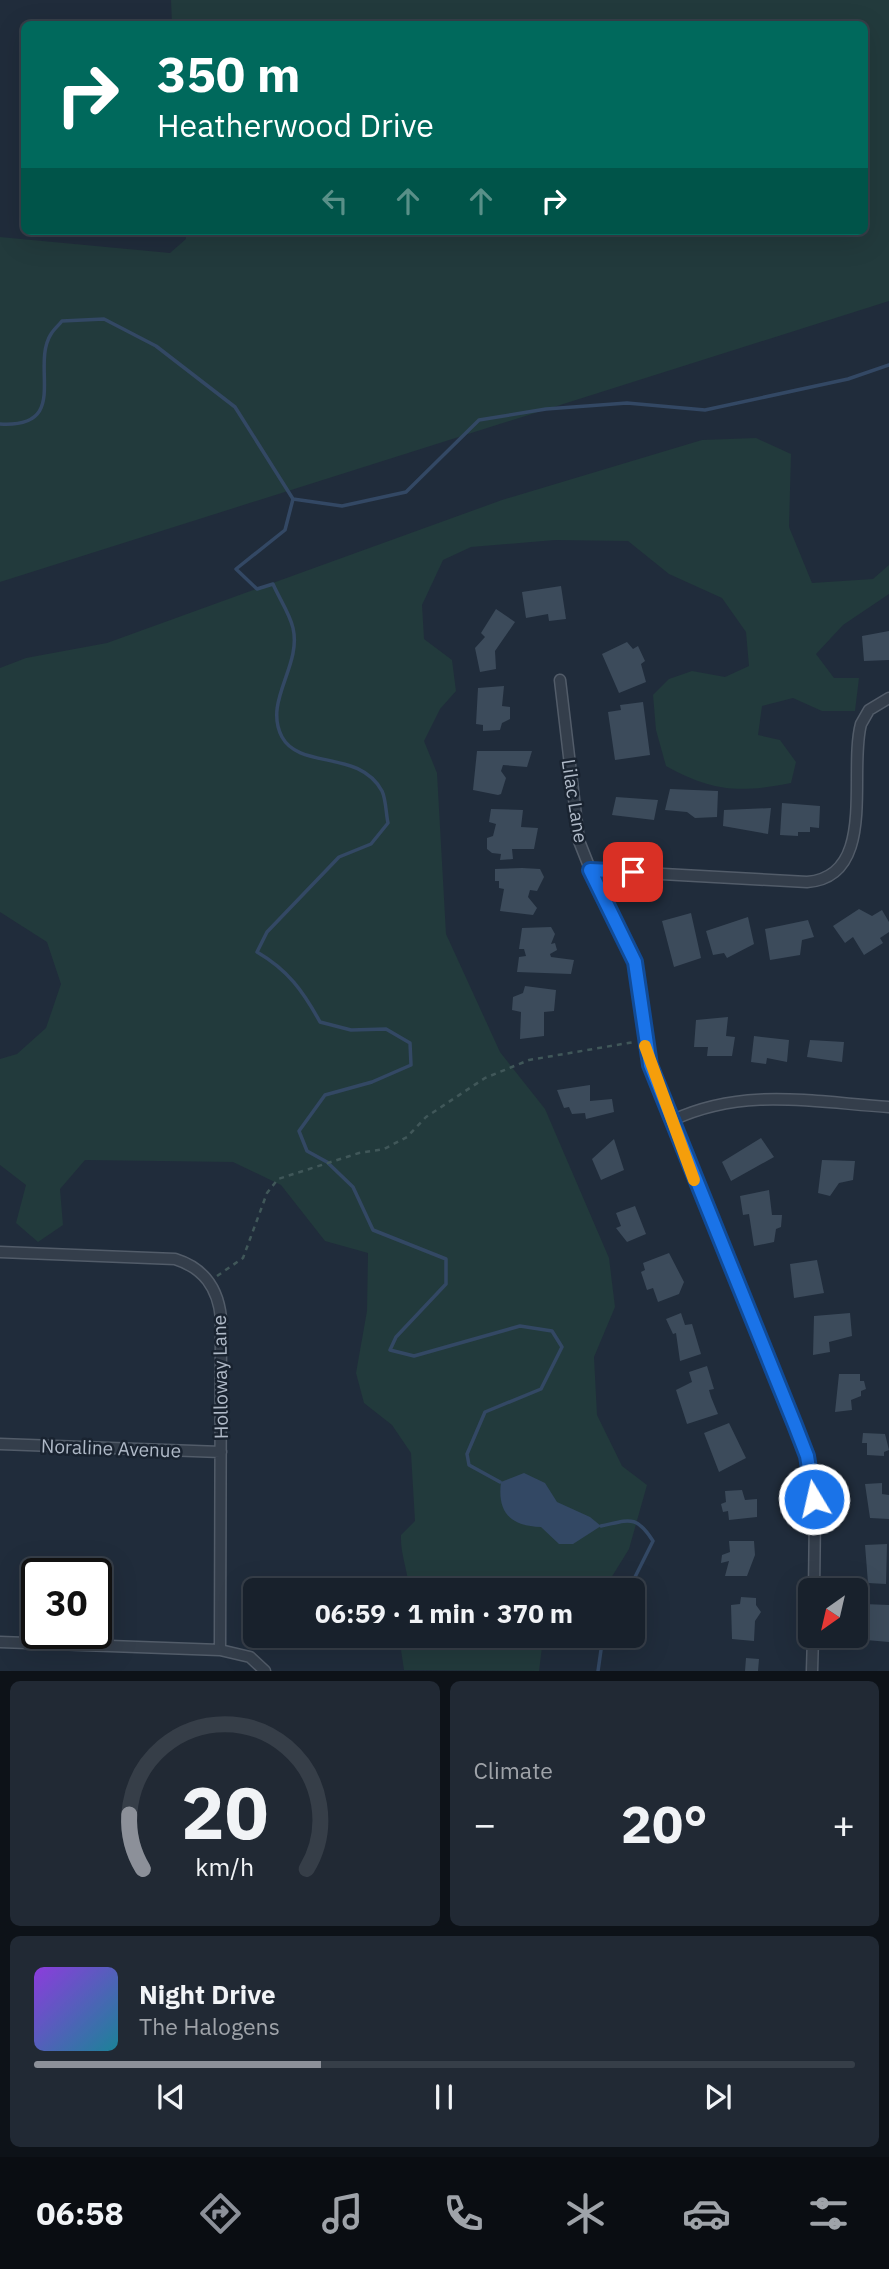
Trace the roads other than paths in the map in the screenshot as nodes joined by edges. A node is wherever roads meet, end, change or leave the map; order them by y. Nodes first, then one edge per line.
1 (560, 680) dead end
2 (889, 698) edge
3 (590, 870) junction
4 (889, 1107) edge
5 (673, 1121) junction
6 (0, 1252) edge
7 (0, 1444) edge
8 (221, 1452) junction
9 (814, 1578) edge
10 (0, 1642) edge
11 (813, 1648) edge
12 (220, 1650) junction
13 (265, 1671) edge
14 (812, 1671) edge

1 - 3 street, Lilac Lane
2 - 3 street
3 - 5 street, Lilac Lane
4 - 5 street
5 - 9 street, Lilac Lane
6 - 8 street, Holloway Lane
7 - 8 street, Noraline Avenue
8 - 12 street, Holloway Lane
10 - 12 street
11 - 14 street
12 - 13 street

